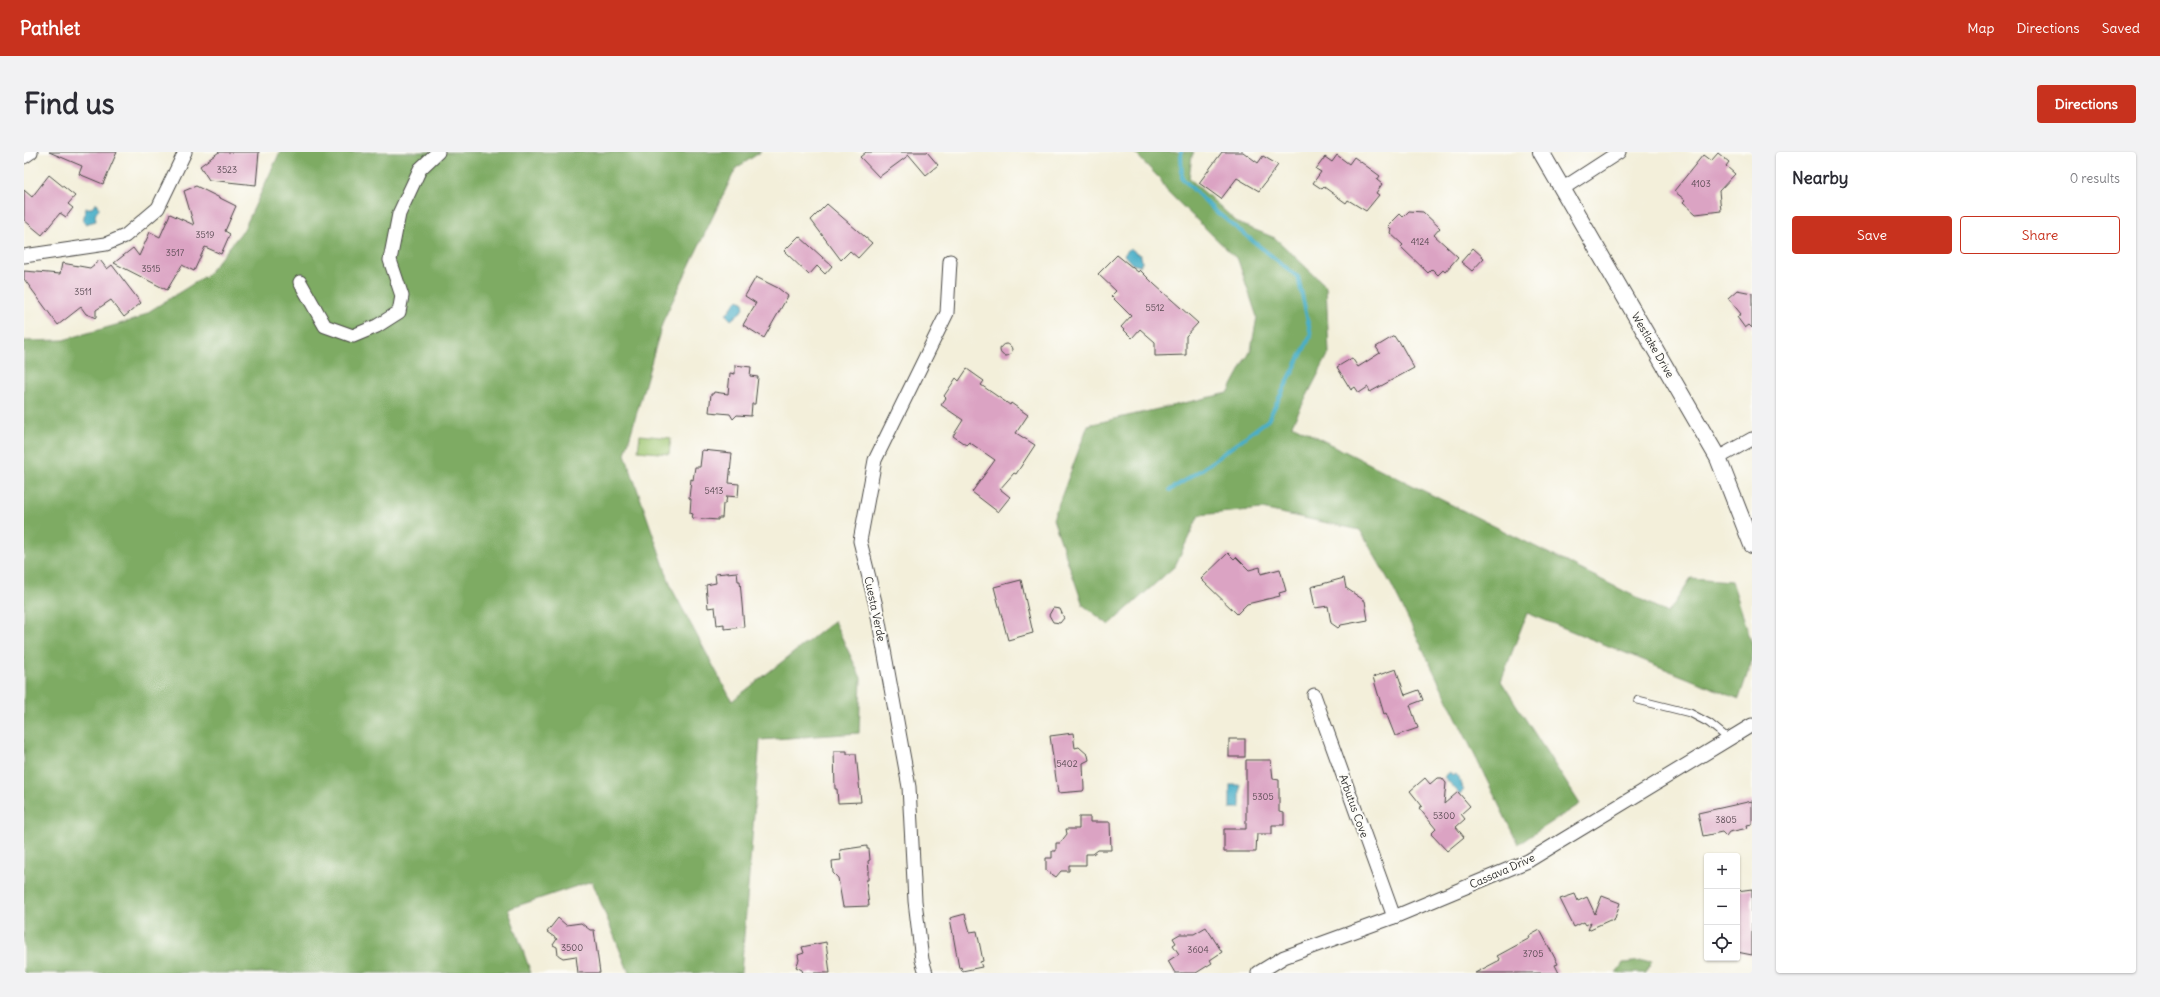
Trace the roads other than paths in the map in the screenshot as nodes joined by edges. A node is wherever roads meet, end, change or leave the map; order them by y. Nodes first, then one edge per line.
1 (31, 152) edge
2 (185, 152) edge
3 (438, 152) edge
4 (1540, 152) edge
5 (1619, 152) edge
6 (24, 158) edge
7 (1562, 189) junction
8 (24, 256) edge
9 (950, 261) dead end
10 (300, 282) dead end
11 (1752, 439) edge
12 (1718, 458) junction
13 (1752, 545) edge
14 (1314, 695) dead end
15 (1638, 700) dead end
16 (1752, 725) edge
17 (1730, 740) junction
18 (1394, 917) junction
19 (926, 973) edge
20 (1258, 973) edge

1 - 6 street
2 - 8 street
3 - 10 street
4 - 7 street, Westlake Drive
5 - 7 street
7 - 12 street, Westlake Drive
9 - 19 street, Cuesta Verde
11 - 12 street
12 - 13 street, Westlake Drive
14 - 18 street, Arbutus Cove
15 - 17 lane
16 - 17 street, Cassava Drive
17 - 18 street, Cassava Drive
18 - 20 street, Cassava Drive

